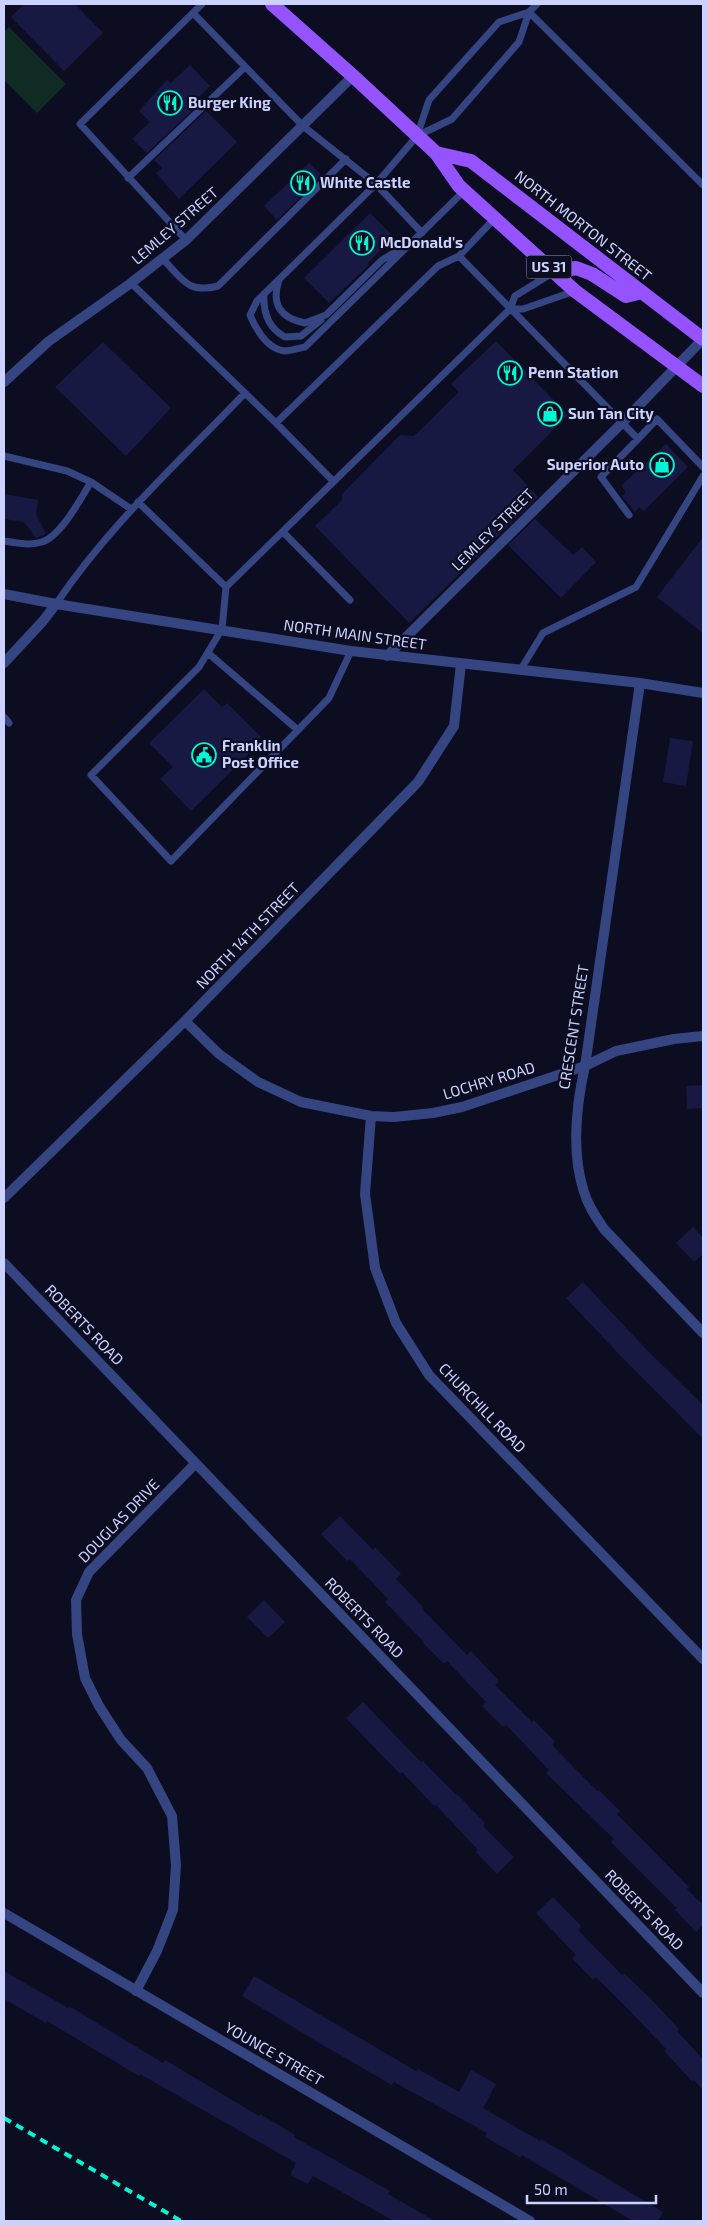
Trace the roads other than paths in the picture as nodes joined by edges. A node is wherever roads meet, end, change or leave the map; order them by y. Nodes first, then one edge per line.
1 (202, 4) edge
2 (272, 4) edge
3 (537, 4) edge
4 (529, 12) junction
5 (193, 13) junction
6 (244, 67) junction
7 (353, 76) junction
8 (303, 126) junction
9 (417, 136) junction
10 (436, 153) junction
11 (346, 159) junction
12 (128, 178) junction
13 (376, 184) junction
14 (703, 185) edge
15 (464, 191) junction
16 (495, 218) junction
17 (422, 233) junction
18 (186, 240) junction
19 (412, 243) junction
20 (459, 256) junction
21 (163, 259) junction
22 (554, 272) junction
23 (280, 278) junction
24 (131, 283) junction
25 (575, 291) junction
26 (642, 292) junction
27 (264, 294) junction
28 (510, 310) junction
29 (326, 315) junction
30 (703, 339) edge
31 (676, 366) junction
32 (4, 382) edge
33 (703, 386) edge
34 (245, 393) junction
35 (276, 423) junction
36 (622, 423) junction
37 (638, 439) junction
38 (4, 456) edge
39 (703, 467) edge
40 (703, 476) edge
41 (333, 481) junction
42 (90, 482) junction
43 (138, 502) junction
44 (131, 509) junction
45 (629, 515) dead end
46 (282, 532) junction
47 (4, 541) edge
48 (226, 587) junction
49 (4, 594) edge
50 (350, 600) dead end
51 (56, 604) junction
52 (222, 629) junction
53 (352, 651) junction
54 (208, 653) junction
55 (387, 656) junction
56 (4, 663) edge
57 (461, 664) junction
58 (521, 669) junction
59 (640, 683) junction
60 (703, 694) edge
61 (4, 718) edge
62 (10, 724) dead end
63 (298, 730) junction
64 (185, 1021) junction
65 (703, 1036) edge
66 (585, 1066) junction
67 (371, 1116) junction
68 (4, 1198) edge
69 (4, 1263) edge
70 (703, 1333) edge
71 (195, 1464) junction
72 (703, 1659) edge
73 (4, 1913) edge
74 (136, 1990) junction
75 (703, 1994) edge
76 (530, 2221) edge

1 - 5 lane
2 - 7 main road, NORTH MORTON STREET / US 31
3 - 4 lane
4 - 9 lane
4 - 9 lane
4 - 14 lane
5 - 6 lane
5 - 12 lane
6 - 8 lane
6 - 12 lane
7 - 8 street, LEMLEY STREET
7 - 9 main road, NORTH MORTON STREET / US 31
8 - 11 lane
8 - 18 street, LEMLEY STREET
9 - 10 main road, NORTH MORTON STREET / US 31
9 - 13 lane
10 - 15 main road, NORTH MORTON STREET / US 31
10 - 26 main road, NORTH MORTON STREET / US 31
11 - 13 lane
11 - 21 lane
12 - 18 lane
13 - 17 lane
13 - 23 lane
15 - 16 main road, NORTH MORTON STREET / US 31
15 - 17 lane
16 - 20 lane
16 - 22 main road, NORTH MORTON STREET / US 31
17 - 19 lane
18 - 21 street, LEMLEY STREET
19 - 27 lane
19 - 29 lane
20 - 28 lane
20 - 35 lane
21 - 24 street, LEMLEY STREET
22 - 25 main road, NORTH MORTON STREET / US 31
22 - 26 main road
22 - 28 lane
23 - 27 lane
23 - 29 lane
24 - 32 street, LEMLEY STREET
24 - 34 lane
25 - 28 lane
25 - 31 main road, NORTH MORTON STREET / US 31
26 - 30 main road, NORTH MORTON STREET / US 31
27 - 29 lane
28 - 36 lane
28 - 41 lane
30 - 31 street, LEMLEY STREET
31 - 33 main road, NORTH MORTON STREET / US 31
31 - 36 street, LEMLEY STREET
34 - 35 lane
34 - 43 lane
35 - 41 lane
36 - 37 lane
36 - 55 street, LEMLEY STREET
37 - 39 lane
37 - 45 lane
38 - 42 lane
40 - 58 lane
41 - 46 lane
42 - 44 lane
42 - 47 lane
43 - 44 lane
43 - 48 lane
44 - 51 lane
46 - 48 lane
46 - 50 lane
48 - 52 lane
49 - 51 street, NORTH MAIN STREET
51 - 52 street, NORTH MAIN STREET
51 - 56 street
52 - 53 street, NORTH MAIN STREET
52 - 54 lane
53 - 55 street, NORTH MAIN STREET
53 - 63 lane
54 - 63 lane
54 - 63 lane
55 - 57 street, NORTH MAIN STREET
57 - 58 street, NORTH MAIN STREET
57 - 64 street, NORTH 14TH STREET
58 - 59 street, NORTH MAIN STREET
59 - 60 street, NORTH MAIN STREET
59 - 66 street, CRESCENT STREET
61 - 62 lane
64 - 67 street, LOCHRY ROAD
64 - 68 street, NORTH 14TH STREET
65 - 66 street, LOCHRY ROAD
66 - 67 street, LOCHRY ROAD
66 - 70 street, CRESCENT STREET
67 - 72 street, CHURCHILL ROAD
69 - 71 street, ROBERTS ROAD
71 - 74 street, DOUGLAS DRIVE
71 - 75 street, ROBERTS ROAD
73 - 74 street, YOUNCE STREET
74 - 76 street, YOUNCE STREET

